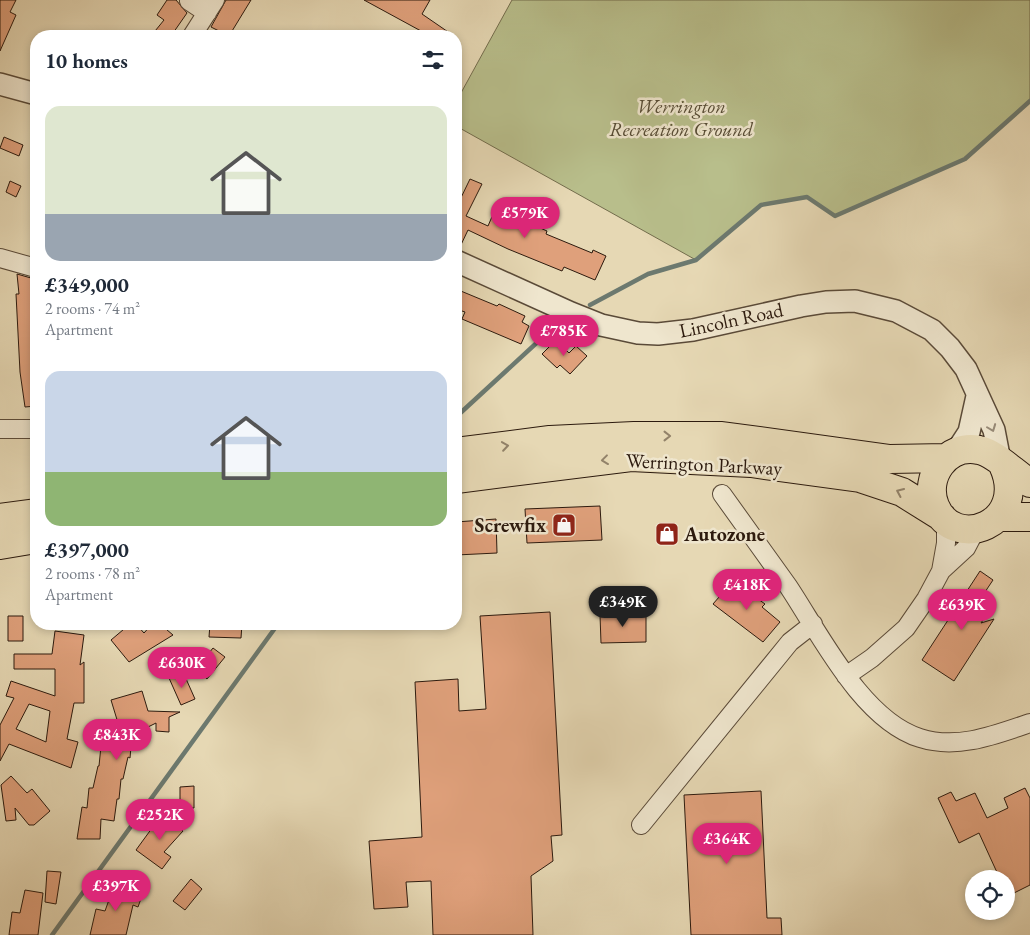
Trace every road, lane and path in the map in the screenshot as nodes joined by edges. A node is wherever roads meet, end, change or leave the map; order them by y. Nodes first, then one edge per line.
1 (189, 2) dead end
2 (211, 6) edge
3 (196, 30) edge
4 (0, 84) edge
5 (30, 92) edge
6 (0, 258) edge
7 (462, 264) edge
8 (30, 266) edge
9 (978, 396) junction
10 (0, 429) edge
11 (30, 429) edge
12 (462, 451) edge
13 (951, 455) junction
14 (794, 457) junction
15 (831, 462) junction
16 (1002, 463) junction
17 (462, 478) edge
18 (1030, 483) edge
19 (722, 494) dead end
20 (30, 514) edge
21 (1030, 517) edge
22 (0, 518) edge
23 (944, 519) junction
24 (988, 523) junction
25 (30, 540) edge
26 (0, 545) edge
27 (941, 571) junction
28 (812, 624) junction
29 (846, 676) junction
30 (1030, 723) edge
31 (641, 825) dead end

1 - 2 street
2 - 3 street
4 - 5 street
6 - 8 street
7 - 9 street, Lincoln Road
9 - 13 street
9 -> 16 street, Lincoln Road
10 - 11 street
12 -> 14 highway, Werrington Parkway
13 - 15 highway, Werrington Parkway
13 - 16 highway
13 - 23 highway
14 - 15 highway, Werrington Parkway
14 -> 17 highway, Werrington Parkway
23 -> 15 highway, Werrington Parkway
16 - 18 highway
16 - 24 highway
19 - 28 street
20 - 22 highway
21 - 24 highway
23 - 24 highway
23 - 27 street
24 - 27 street
25 - 26 highway
27 - 29 street
28 - 29 street
28 - 31 street
29 - 30 street

